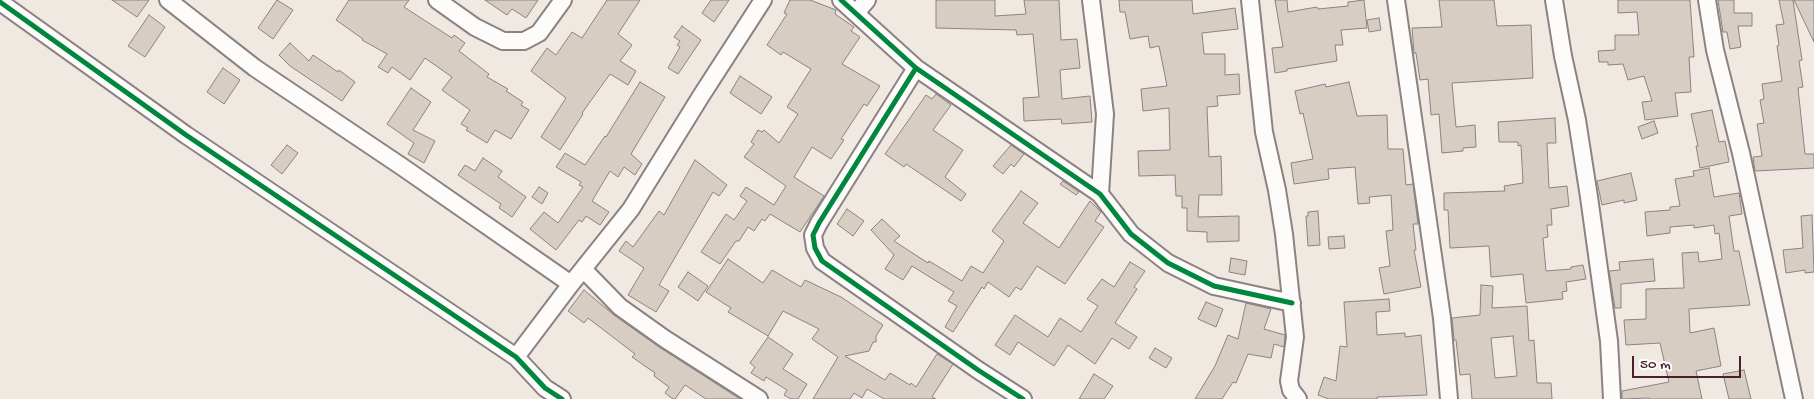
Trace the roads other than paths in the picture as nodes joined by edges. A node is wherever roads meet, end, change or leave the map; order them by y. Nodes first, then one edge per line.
1 (437, 0) edge
2 (563, 0) edge
3 (763, 0) edge
4 (841, 0) edge
5 (867, 0) edge
6 (1091, 0) edge
7 (1250, 0) edge
8 (1396, 0) edge
9 (1554, 0) edge
10 (1708, 0) edge
11 (171, 1) edge
12 (0, 2) edge
13 (856, 13) junction
14 (916, 68) junction
15 (1100, 194) junction
16 (583, 269) junction
17 (571, 284) junction
18 (1292, 303) junction
19 (516, 357) junction
20 (562, 399) edge
21 (759, 399) edge
22 (1023, 399) edge
23 (1298, 399) edge
24 (1449, 399) edge
25 (1612, 399) edge
26 (1794, 399) edge

1 - 2 street
3 - 16 street
4 - 13 street
5 - 13 street
6 - 15 street
7 - 18 street
8 - 24 street
9 - 25 street
10 - 26 street
11 - 17 street
12 - 19 street
13 - 14 street
14 - 15 street
14 - 22 street
15 - 18 street
16 - 17 street
16 - 21 street
17 - 19 street
18 - 23 street
19 - 20 street

